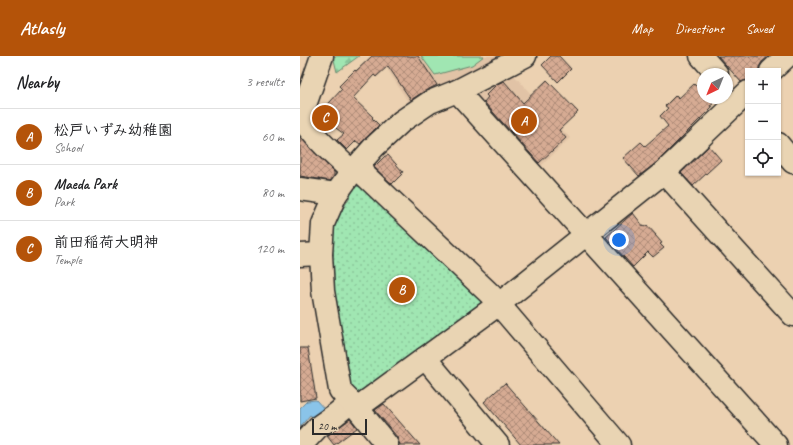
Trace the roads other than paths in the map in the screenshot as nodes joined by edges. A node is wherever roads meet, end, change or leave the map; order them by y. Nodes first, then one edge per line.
1 (322, 56) edge
2 (524, 56) edge
3 (701, 56) edge
4 (787, 56) edge
5 (712, 68) edge
6 (774, 68) edge
7 (457, 91) junction
8 (741, 97) edge
9 (781, 148) edge
10 (793, 162) edge
11 (354, 169) junction
12 (664, 172) junction
13 (300, 189) edge
14 (336, 194) junction
15 (586, 234) junction
16 (310, 254) edge
17 (499, 304) junction
18 (793, 316) edge
19 (425, 358) junction
20 (354, 405) junction
21 (301, 445) edge
22 (387, 445) edge
23 (498, 445) edge
24 (619, 445) edge
25 (776, 445) edge

1 - 11 street
2 - 7 street
3 - 5 street
4 - 6 street
7 - 11 street
7 - 15 street
8 - 12 street
9 - 10 street
11 - 14 street
11 - 17 street
12 - 15 street
12 - 18 street
13 - 14 street
14 - 16 street
15 - 17 street
15 - 25 street
16 - 20 street
17 - 19 street
17 - 24 street
19 - 20 street
19 - 23 street
20 - 21 street
20 - 22 street

